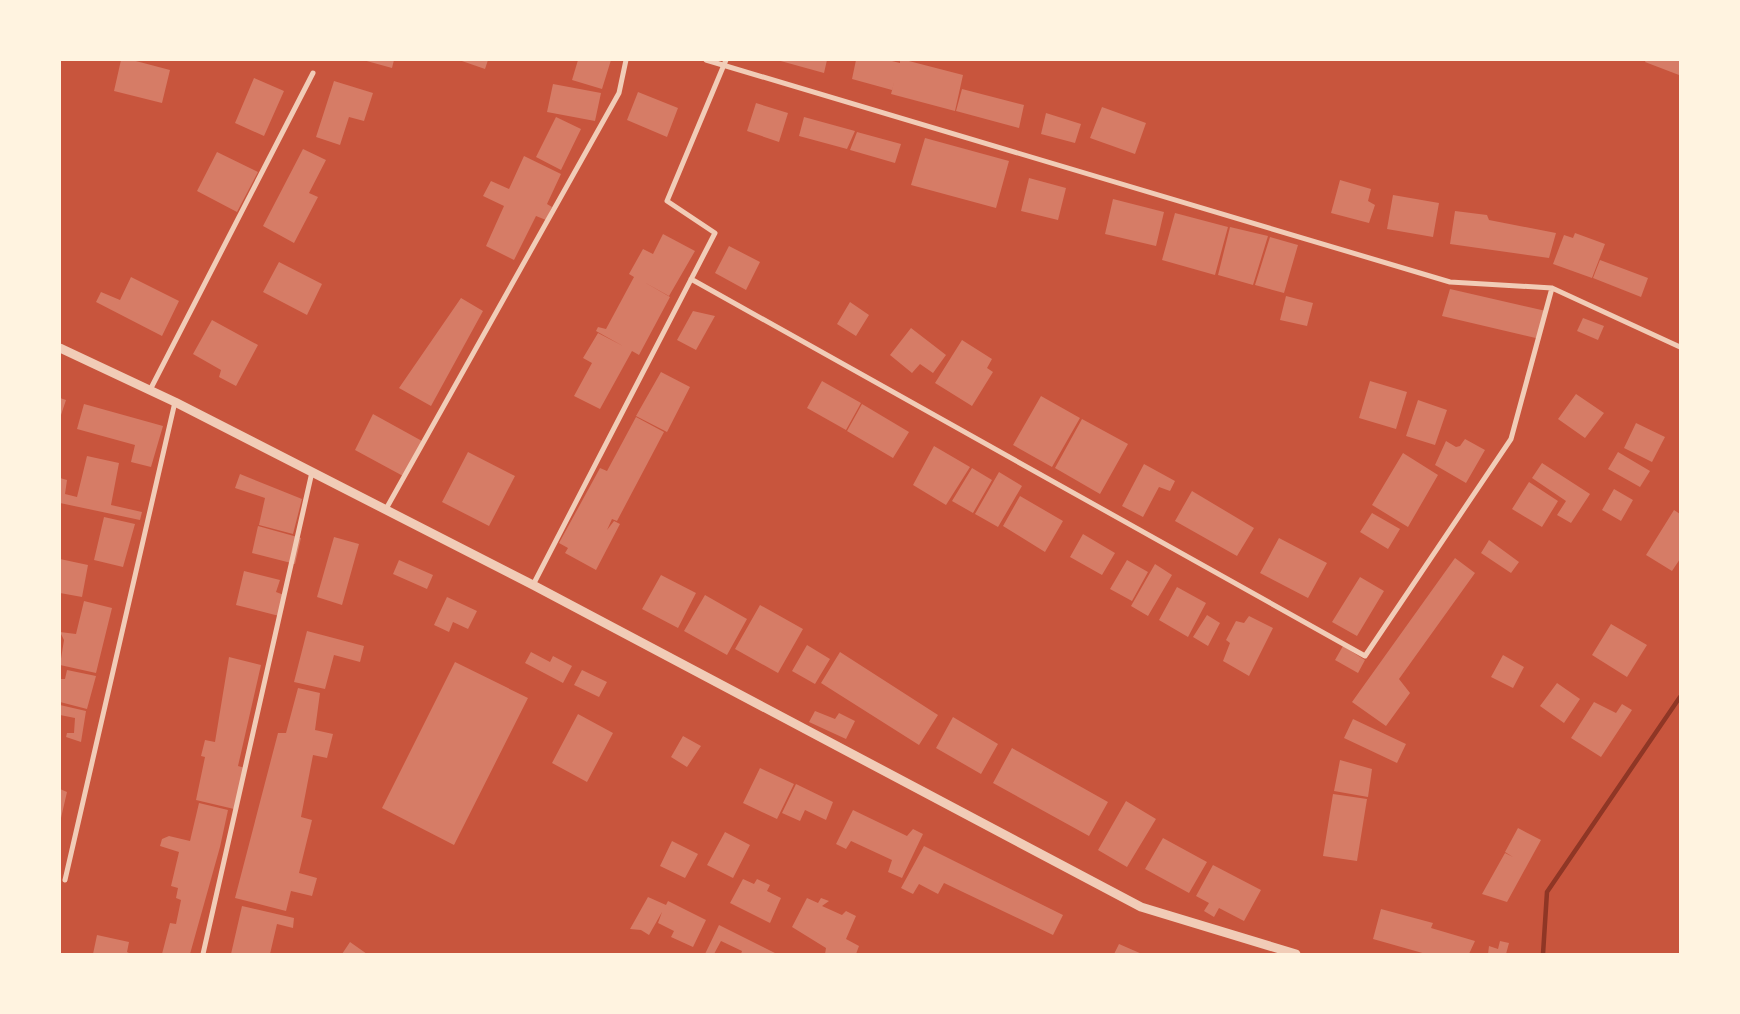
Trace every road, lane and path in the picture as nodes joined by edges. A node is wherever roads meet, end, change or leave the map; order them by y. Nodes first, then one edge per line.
1 (626, 60) edge
2 (706, 60) edge
3 (726, 60) edge
4 (723, 67) junction
5 (313, 73) dead end
6 (691, 279) junction
7 (1552, 288) junction
8 (1680, 347) edge
9 (60, 348) edge
10 (150, 390) junction
11 (175, 402) junction
12 (312, 472) junction
13 (386, 509) junction
14 (533, 585) junction
15 (65, 880) dead end
16 (203, 954) edge
17 (1296, 954) edge

1 - 13 street
2 - 4 street
3 - 4 street
4 - 6 street
4 - 7 street
5 - 10 street
6 - 7 street
6 - 14 street
7 - 8 street
9 - 10 street
10 - 11 street
11 - 12 street
11 - 15 street
12 - 13 street
12 - 16 street
13 - 14 street
14 - 17 street

